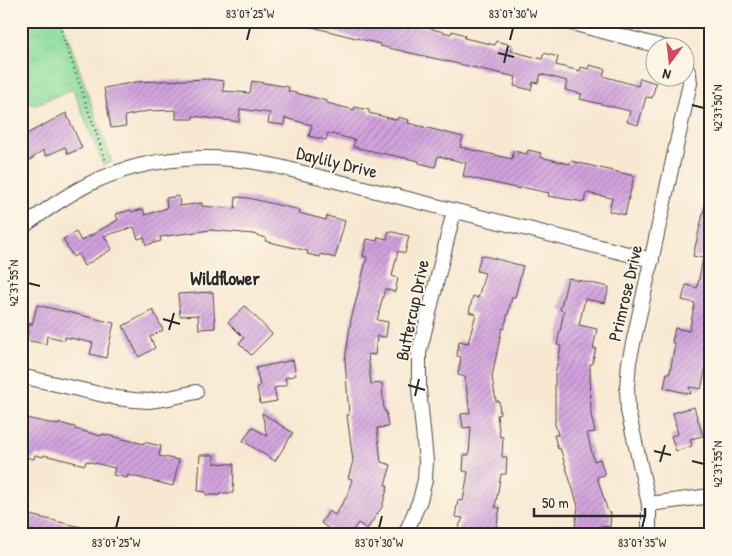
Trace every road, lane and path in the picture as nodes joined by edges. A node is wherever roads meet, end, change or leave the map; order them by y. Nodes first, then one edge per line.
1 (58, 21) edge
2 (564, 21) edge
3 (644, 42) edge
4 (689, 88) edge
5 (110, 176) junction
6 (454, 211) junction
7 (21, 228) edge
8 (652, 260) junction
9 (21, 376) edge
10 (196, 392) dead end
11 (711, 496) edge
12 (649, 504) junction
13 (405, 535) edge
14 (649, 535) edge

1 - 5 path
2 - 3 street
4 - 8 street, Primrose Drive
5 - 6 street, Daylily Drive
5 - 7 street, Daylily Drive
6 - 8 street, Daylily Drive
6 - 13 street, Buttercup Drive
8 - 12 street, Primrose Drive
9 - 10 street
11 - 12 street
12 - 14 street, Primrose Drive

